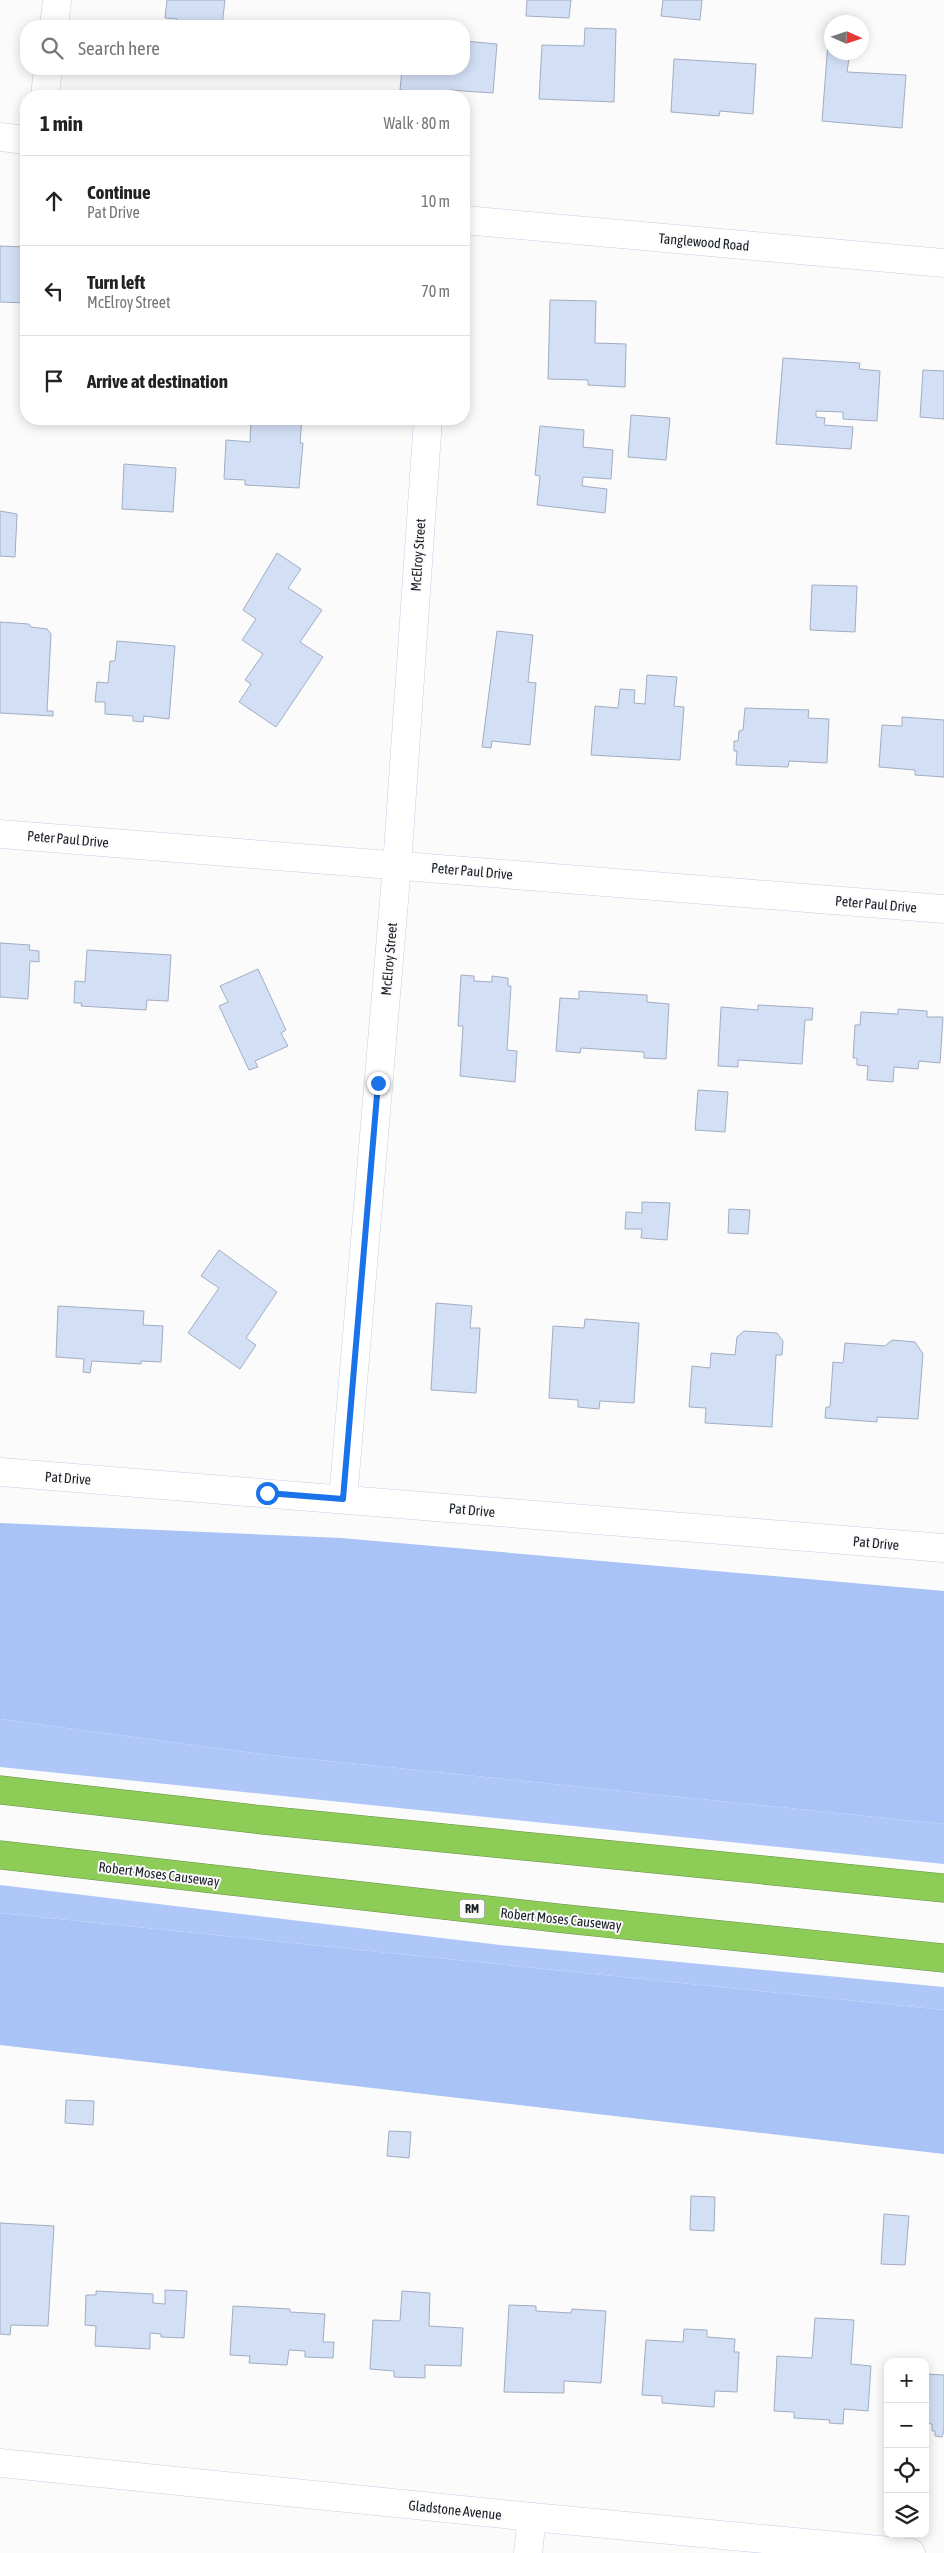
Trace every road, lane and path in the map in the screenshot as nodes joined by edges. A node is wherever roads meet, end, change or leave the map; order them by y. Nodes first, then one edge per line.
1 (57, 0) edge
2 (55, 20) edge
3 (47, 75) edge
4 (46, 90) edge
5 (0, 138) edge
6 (20, 140) edge
7 (470, 221) edge
8 (944, 263) edge
9 (428, 425) edge
10 (0, 834) edge
11 (397, 866) junction
12 (944, 909) edge
13 (0, 1472) edge
14 (343, 1499) junction
15 (944, 1548) edge
16 (0, 1790) edge
17 (0, 1855) edge
18 (944, 1888) edge
19 (944, 1958) edge
20 (0, 2462) edge
21 (532, 2518) junction
22 (528, 2553) edge
23 (911, 2553) edge

1 - 2 street
3 - 4 street
5 - 6 street
7 - 8 street, Tanglewood Road
9 - 11 street, McElroy Street
10 - 11 street, Peter Paul Drive
11 - 12 street, Peter Paul Drive
11 - 14 street, McElroy Street
13 - 14 street, Pat Drive
14 - 15 street, Pat Drive
16 - 18 highway
17 - 19 highway, Robert Moses Causeway / RM
20 - 21 street, Gladstone Avenue
21 - 22 street
21 - 23 street, Gladstone Avenue

